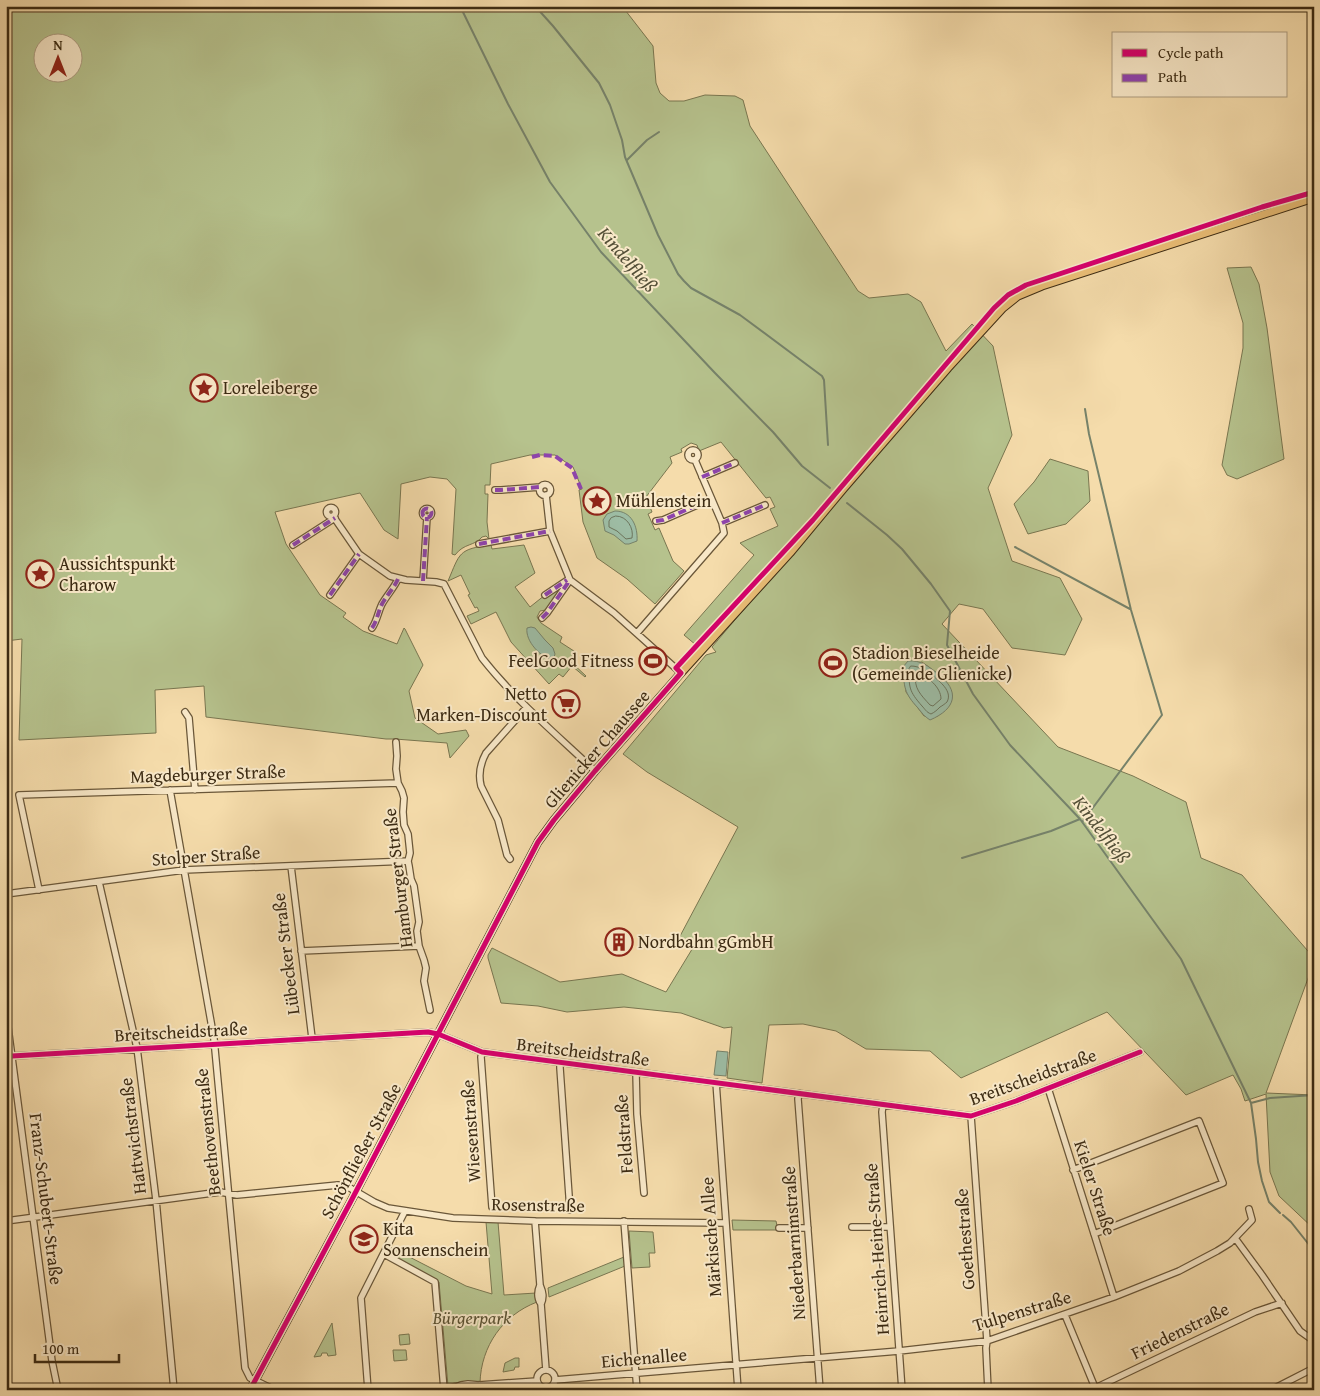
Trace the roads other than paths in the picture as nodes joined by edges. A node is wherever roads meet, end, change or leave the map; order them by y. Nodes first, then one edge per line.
1 (1314, 198) edge
2 (695, 460) dead end
3 (735, 463) dead end
4 (702, 477) junction
5 (495, 490) dead end
6 (711, 499) junction
7 (766, 505) dead end
8 (427, 517) dead end
9 (656, 520) dead end
10 (722, 523) junction
11 (550, 531) junction
12 (293, 544) dead end
13 (479, 544) dead end
14 (359, 554) junction
15 (398, 579) junction
16 (570, 580) junction
17 (424, 582) junction
18 (330, 595) dead end
19 (545, 595) dead end
20 (542, 618) dead end
21 (372, 628) dead end
22 (637, 633) junction
23 (681, 673) junction
24 (526, 708) junction
25 (185, 712) dead end
26 (396, 742) dead end
27 (595, 771) junction
28 (398, 784) junction
29 (170, 790) junction
30 (195, 790) junction
31 (510, 859) dead end
32 (408, 861) junction
33 (291, 866) junction
34 (184, 870) junction
35 (99, 882) junction
36 (39, 890) junction
37 (6, 894) edge
38 (495, 925) joint
39 (419, 946) junction
40 (301, 951) junction
41 (430, 1010) dead end
42 (6, 1012) edge
43 (438, 1034) junction
44 (312, 1038) junction
45 (215, 1044) junction
46 (138, 1048) junction
47 (482, 1052) junction
48 (1140, 1052) dead end
49 (12, 1056) junction
50 (560, 1063) junction
51 (636, 1073) junction
52 (716, 1082) junction
53 (1048, 1088) junction
54 (799, 1093) junction
55 (883, 1105) junction
56 (972, 1116) junction
57 (1074, 1170) junction
58 (355, 1191) junction
59 (644, 1193) dead end
60 (229, 1194) junction
61 (156, 1200) junction
62 (492, 1207) dead end
63 (1249, 1209) dead end
64 (570, 1210) dead end
65 (405, 1211) junction
66 (34, 1217) junction
67 (6, 1220) edge
68 (535, 1221) junction
69 (624, 1222) junction
70 (726, 1223) junction
71 (852, 1227) dead end
72 (779, 1228) dead end
73 (808, 1228) junction
74 (890, 1228) junction
75 (1094, 1234) junction
76 (1235, 1238) junction
77 (384, 1254) junction
78 (1114, 1297) junction
79 (1282, 1303) junction
80 (1065, 1314) junction
81 (987, 1341) junction
82 (1314, 1341) edge
83 (899, 1351) junction
84 (818, 1358) junction
85 (736, 1364) junction
86 (1314, 1368) edge
87 (546, 1370) junction
88 (635, 1374) junction
89 (255, 1380) junction
90 (555, 1380) junction
91 (537, 1381) junction
92 (444, 1389) edge
93 (547, 1389) edge
94 (1094, 1389) edge
95 (58, 1390) edge
96 (174, 1390) edge
97 (250, 1390) edge
98 (275, 1390) edge
99 (368, 1390) edge
100 (430, 1390) edge
101 (637, 1390) edge
102 (738, 1390) edge
103 (820, 1390) edge
104 (902, 1390) edge
105 (988, 1390) edge
106 (1271, 1390) edge

1 - 23 main road, Glienicker Chaussee
2 - 4 street
3 - 4 street
4 - 6 street
5 - 11 street
6 - 9 street
6 - 10 street
7 - 10 street
8 - 17 street
10 - 22 street
11 - 13 street
11 - 16 street
12 - 14 street
14 - 15 street
14 - 18 street
15 - 17 street
15 - 21 street
16 - 19 street
16 - 20 street
16 - 22 street
17 - 24 street
22 - 23 street
23 - 27 main road, Glienicker Chaussee
24 - 27 street
24 - 31 street
25 - 30 street
26 - 28 street, Hamburger Straße
27 - 38 main road, Glienicker Chaussee
28 - 30 street, Magdeburger Straße
28 - 32 street, Hamburger Straße
29 - 30 street, Magdeburger Straße
29 - 34 street, Beethovenstraße
29 - 36 street, Magdeburger Straße
32 - 33 street, Stolper Straße
32 - 39 street, Hamburger Straße
33 - 34 street, Stolper Straße
33 - 40 street, Lübecker Straße
34 - 35 street, Stolper Straße
34 - 45 street, Beethovenstraße
35 - 36 street, Stolper Straße
35 - 46 street, Hattwichstraße
36 - 37 street, Stolper Straße
38 - 43 main road, Schönfließer Straße
39 - 40 street
39 - 41 street, Hamburger Straße
40 - 44 street, Lübecker Straße
42 - 49 street, Franz-Schubert-Straße
43 - 44 street, Breitscheidstraße
43 - 47 street, Breitscheidstraße
43 - 58 main road, Schönfließer Straße
44 - 45 street, Breitscheidstraße
45 - 46 street, Breitscheidstraße
45 - 60 street, Beethovenstraße
46 - 49 street, Breitscheidstraße
46 - 61 street, Hattwichstraße
47 - 50 street, Breitscheidstraße
47 - 62 street, Wiesenstraße
48 - 53 street, Breitscheidstraße
49 - 66 street, Franz-Schubert-Straße
50 - 51 street, Breitscheidstraße
50 - 64 street
51 - 52 street, Breitscheidstraße
51 - 59 street, Feldstraße
52 - 54 street, Breitscheidstraße
52 - 70 street, Märkische Allee
53 - 56 street, Breitscheidstraße
53 - 57 street, Kieler Straße
54 - 55 street, Breitscheidstraße
54 - 73 street, Niederbarnimstraße
55 - 56 street, Breitscheidstraße
55 - 74 street, Heinrich-Heine-Straße
56 - 81 street, Goethestraße
57 - 75 street, Kieler Straße
57 - 75 street
58 - 60 street, Rosenstraße
58 - 65 street, Rosenstraße
58 - 89 main road, Schönfließer Straße
60 - 61 street, Rosenstraße
60 - 89 street, Beethovenstraße
61 - 66 street, Rosenstraße
61 - 96 street, Hattwichstraße
63 - 76 street, Tulpenstraße
65 - 68 street, Rosenstraße
65 - 77 street
66 - 67 street, Rosenstraße
66 - 95 street, Franz-Schubert-Straße
68 - 69 street, Rosenstraße
68 - 87 street
69 - 70 street, Rosenstraße
69 - 88 street
70 - 85 street, Märkische Allee
71 - 74 street
72 - 73 street
73 - 84 street, Niederbarnimstraße
74 - 83 street, Heinrich-Heine-Straße
75 - 78 street, Kieler Straße
76 - 78 street, Tulpenstraße
76 - 79 street
77 - 92 street
77 - 99 street
78 - 80 street, Tulpenstraße
79 - 82 street
79 - 94 street, Friedenstraße
80 - 81 street, Tulpenstraße
80 - 94 street
81 - 83 street, Tulpenstraße
81 - 105 street, Goethestraße
83 - 84 street, Tulpenstraße
83 - 104 street, Heinrich-Heine-Straße
84 - 85 street, Tulpenstraße
84 - 103 street, Niederbarnimstraße
85 - 88 street, Eichenallee
85 - 102 street, Märkische Allee
86 - 106 street
87 - 90 street
87 - 91 street
88 - 90 street, Eichenallee
88 - 101 street
89 - 97 main road, Schönfließer Straße
89 - 98 street
90 - 93 street
91 - 92 street
91 - 93 street
92 - 100 street

